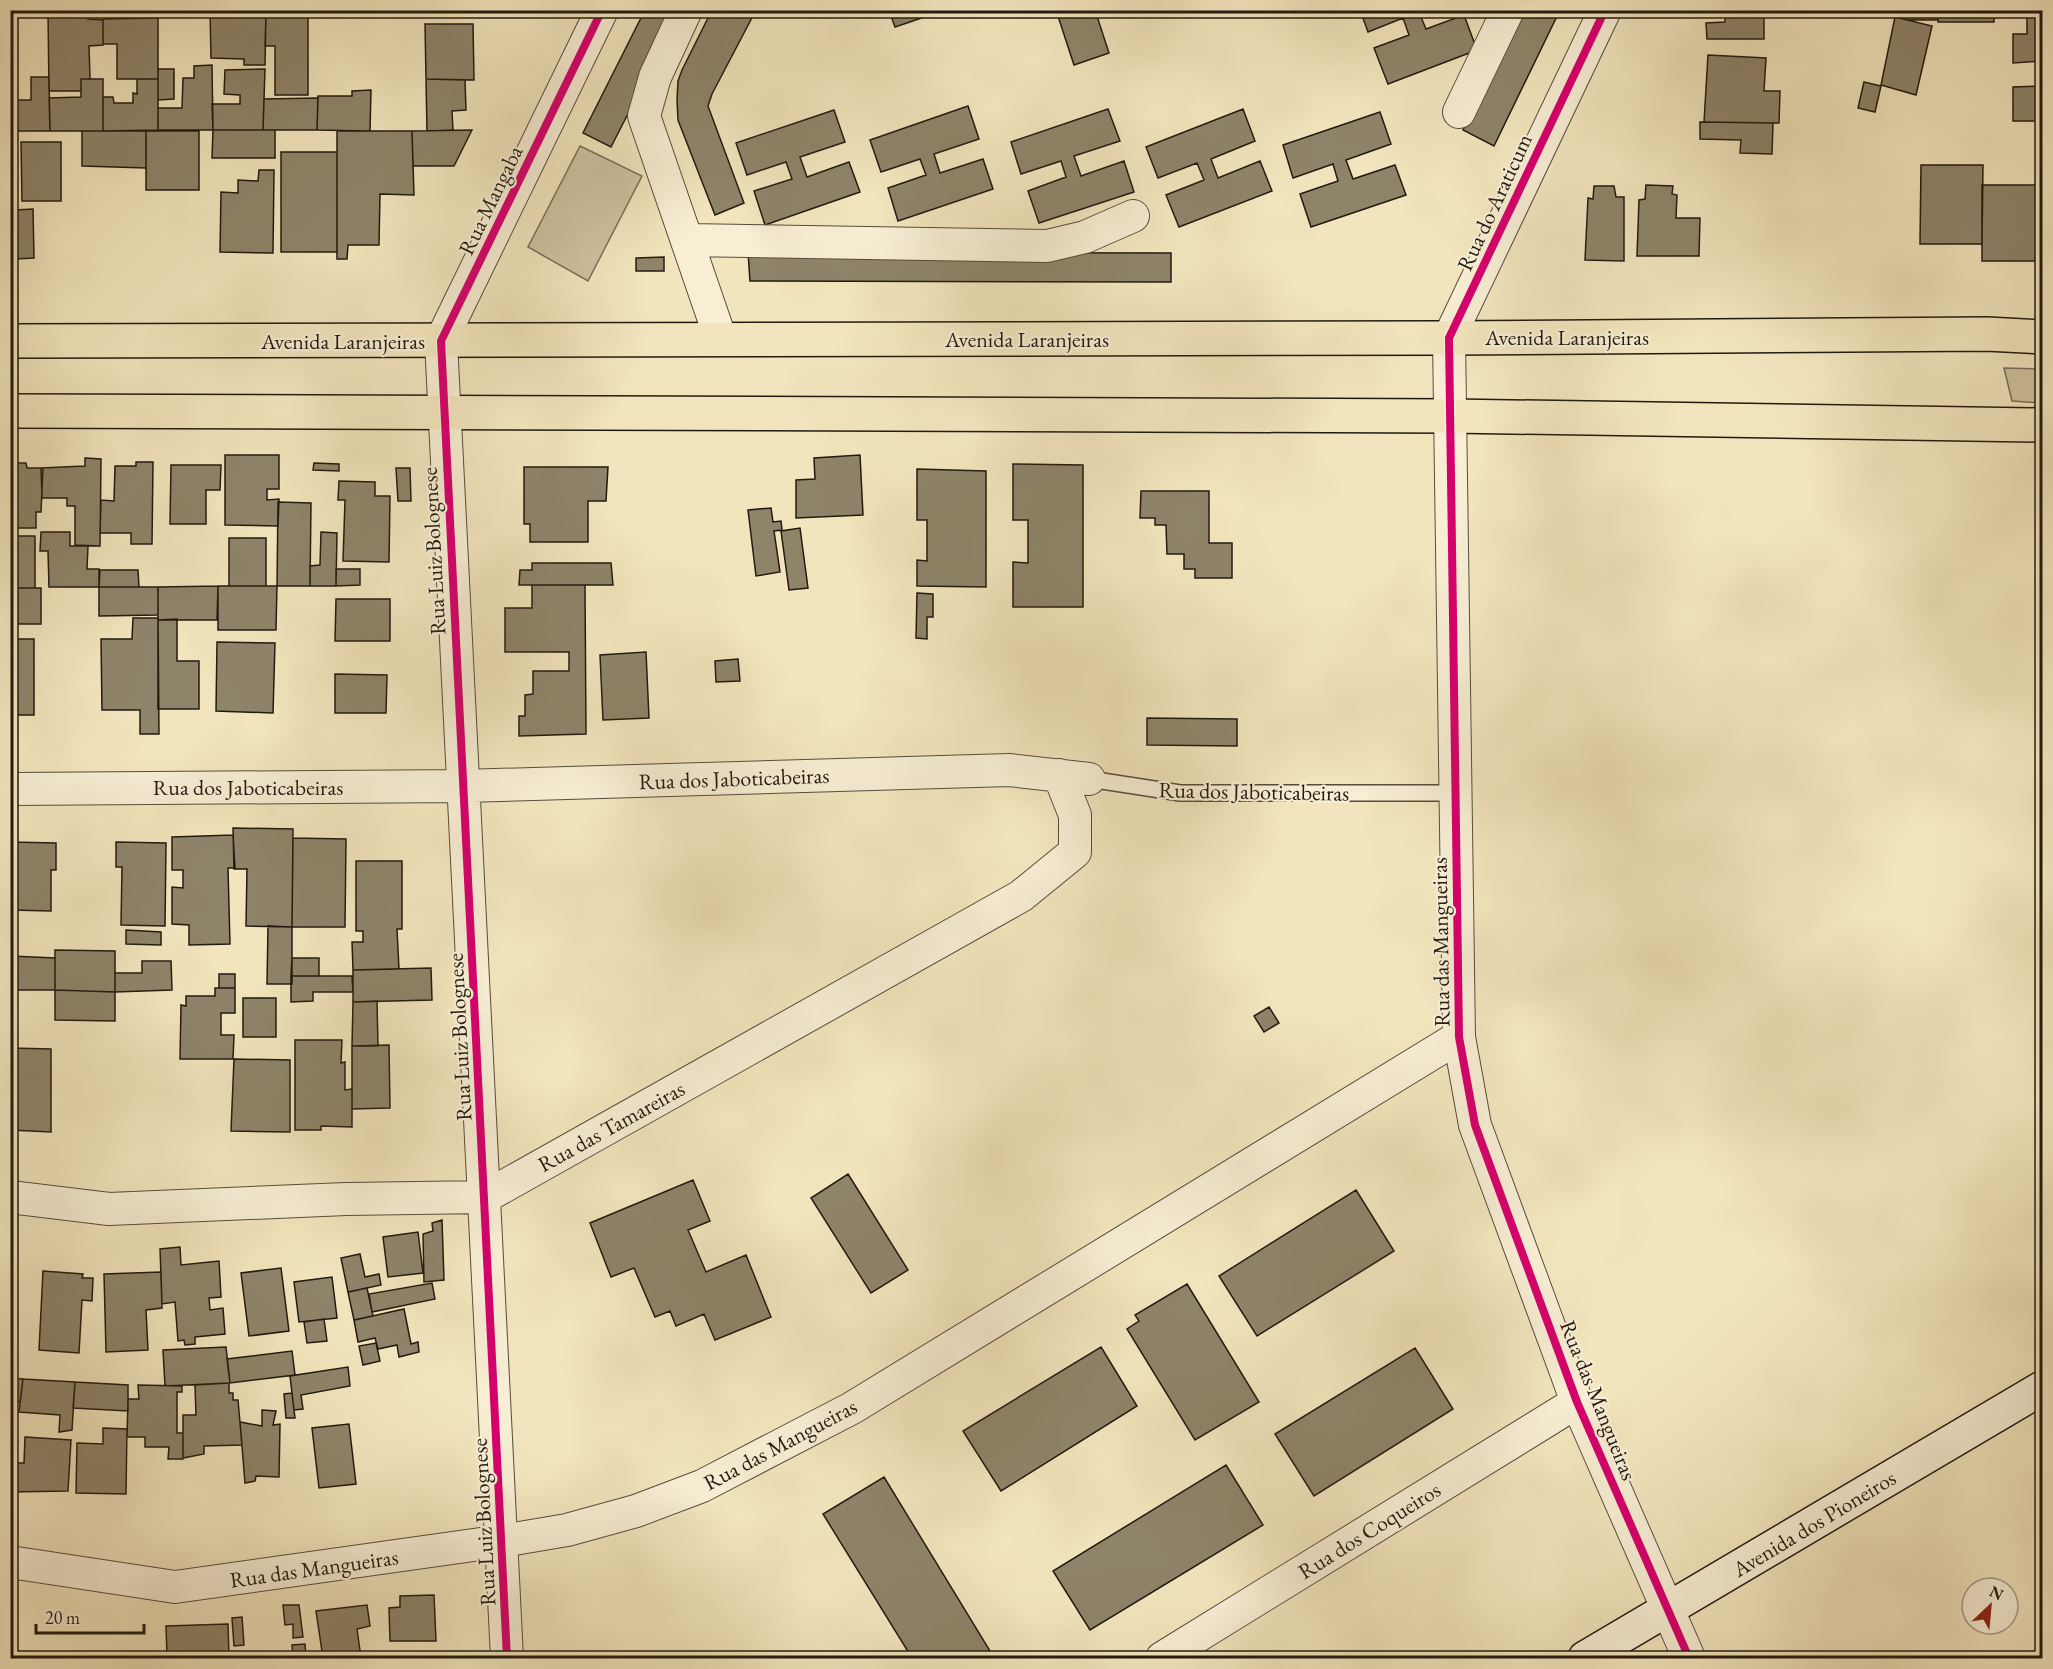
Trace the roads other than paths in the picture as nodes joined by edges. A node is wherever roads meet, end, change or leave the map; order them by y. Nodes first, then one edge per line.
1 (602, 10) edge
2 (686, 10) edge
3 (1508, 10) edge
4 (1605, 10) edge
5 (1460, 112) dead end
6 (1133, 216) dead end
7 (687, 240) junction
8 (2043, 337) edge
9 (1449, 338) junction
10 (722, 340) junction
11 (441, 341) junction
12 (10, 342) edge
13 (10, 411) edge
14 (444, 413) junction
15 (1451, 416) junction
16 (2043, 425) edge
17 (1074, 777) junction
18 (464, 786) junction
19 (10, 789) edge
20 (1456, 793) junction
21 (1460, 1036) junction
22 (10, 1197) edge
23 (485, 1197) junction
24 (2043, 1388) edge
25 (1577, 1402) junction
26 (502, 1541) junction
27 (10, 1562) edge
28 (1668, 1610) junction
29 (507, 1659) edge
30 (1162, 1659) edge
31 (1585, 1659) edge
32 (1689, 1659) edge

1 - 11 street, Rua Mangaba
2 - 7 street
3 - 5 street
4 - 9 street, Rua do Araticum
6 - 7 street
7 - 10 street
8 - 9 main road, Avenida Laranjeiras
9 - 10 main road, Avenida Laranjeiras
9 - 15 street, Rua do Araticum
10 - 11 main road, Avenida Laranjeiras
11 - 12 main road, Avenida Laranjeiras
11 - 14 street, Rua Mangaba
13 - 14 main road
14 - 15 main road
14 - 18 street, Rua Luiz Bolognese
15 - 16 main road
15 - 20 street, Rua das Mangueiras
17 - 18 street, Rua dos Jaboticabeiras
17 - 20 lane, Rua dos Jaboticabeiras
17 - 23 street, Rua das Tamareiras
18 - 19 street, Rua dos Jaboticabeiras
18 - 23 street, Rua Luiz Bolognese
20 - 21 street, Rua das Mangueiras
21 - 25 street, Rua das Mangueiras
21 - 26 street, Rua das Mangueiras
22 - 23 street, Rua das Tamareiras
23 - 26 street, Rua Luiz Bolognese
24 - 28 main road, Avenida dos Pioneiros
25 - 28 street, Rua das Mangueiras
25 - 30 street, Rua dos Coqueiros
26 - 27 street, Rua das Mangueiras
26 - 29 street, Rua Luiz Bolognese
28 - 31 main road, Avenida dos Pioneiros
28 - 32 street, Rua das Mangueiras

